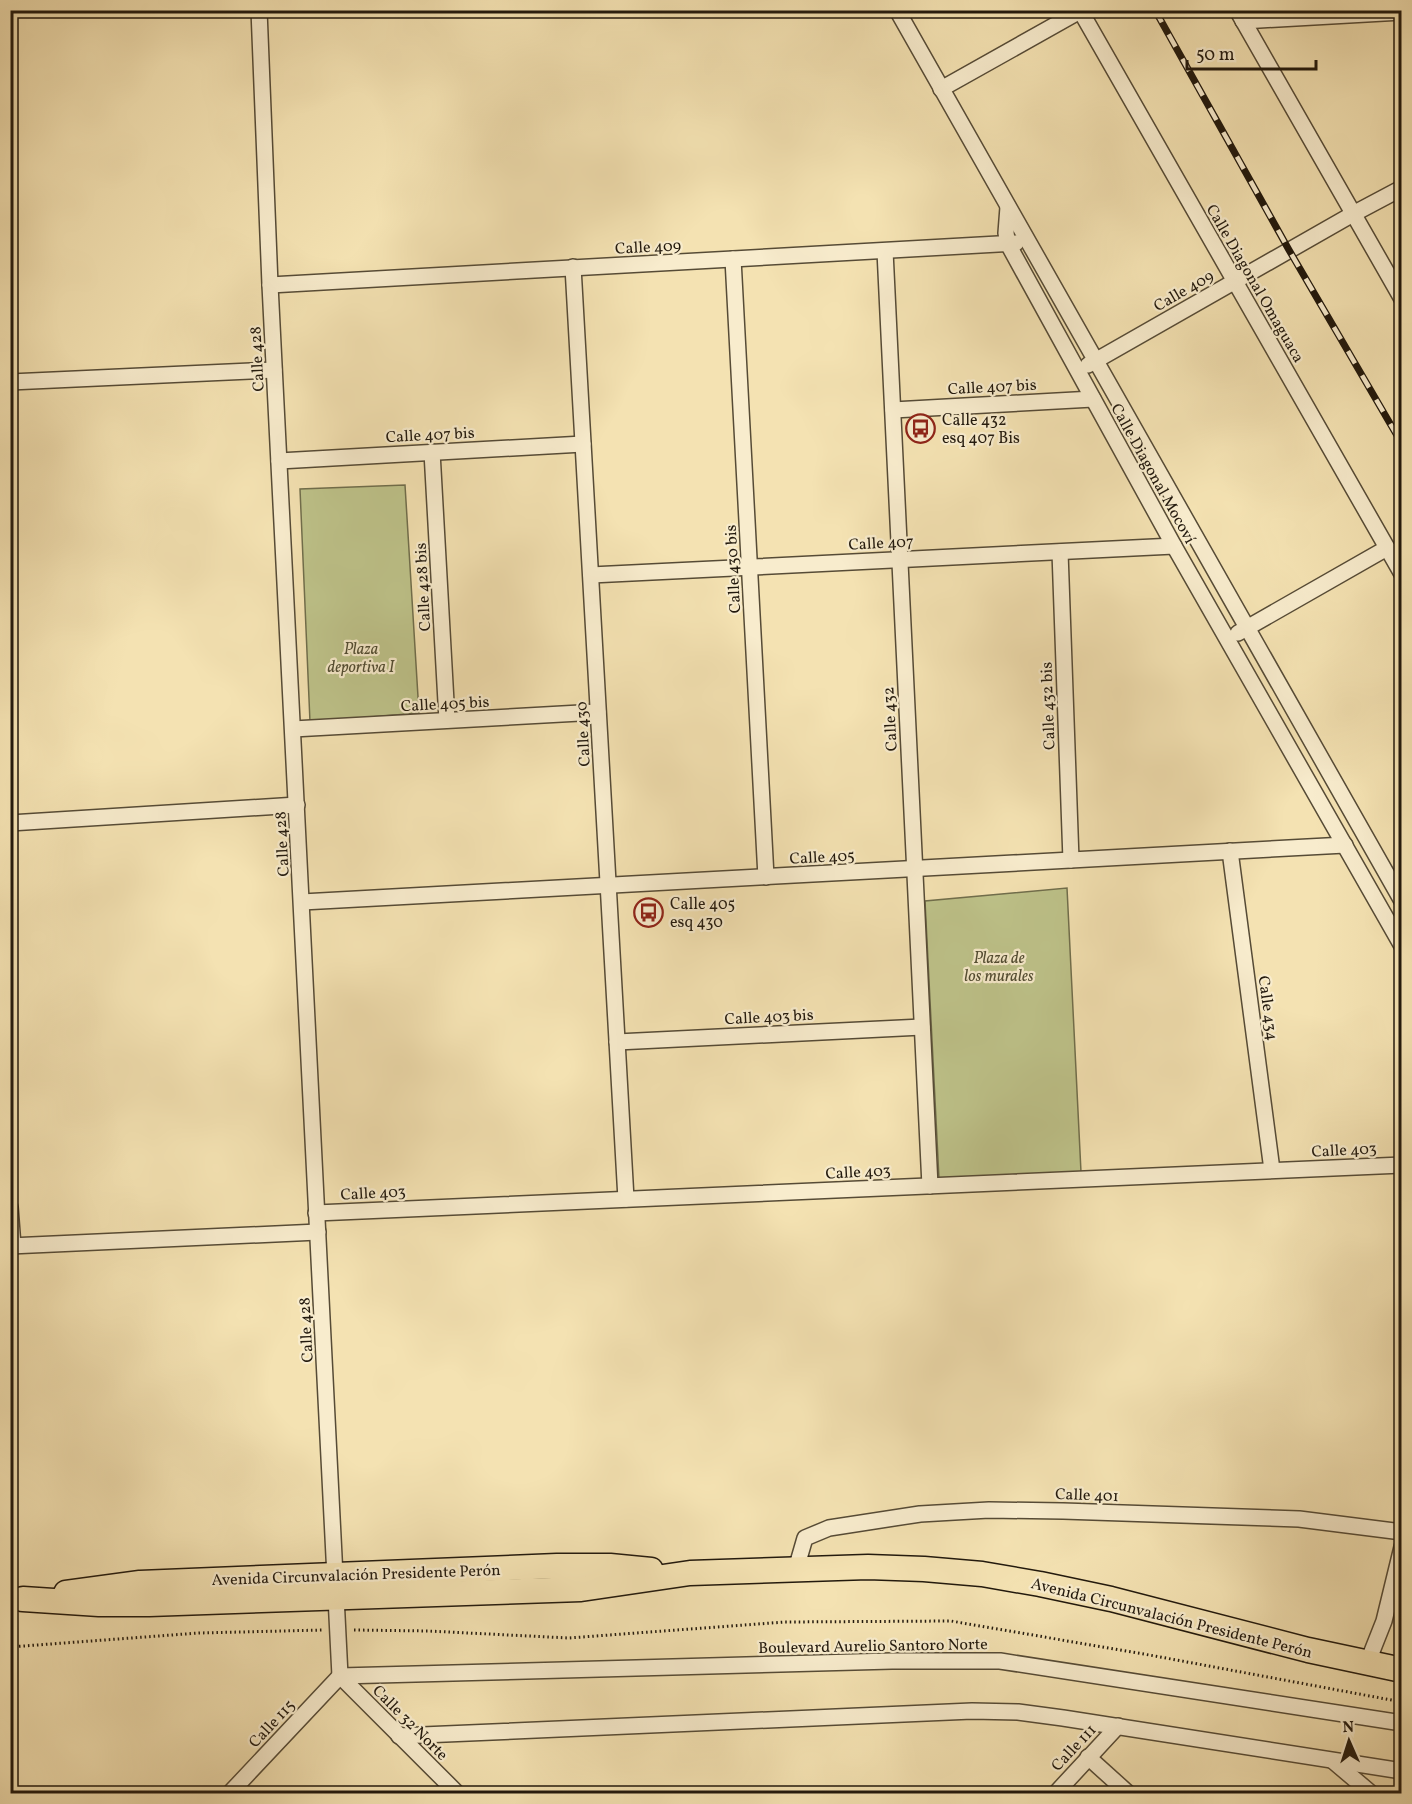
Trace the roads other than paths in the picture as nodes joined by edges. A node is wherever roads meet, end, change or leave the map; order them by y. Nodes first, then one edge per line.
1 (259, 10) edge
2 (897, 10) edge
3 (1080, 11) edge
4 (1401, 12) edge
5 (1240, 16) edge
6 (941, 89) junction
7 (1401, 188) edge
8 (1008, 207) junction
9 (1353, 214) junction
10 (1028, 243) junction
11 (1008, 244) junction
12 (885, 251) junction
13 (734, 259) junction
14 (573, 267) junction
15 (1234, 281) junction
16 (270, 285) junction
17 (1401, 299) edge
18 (1095, 361) junction
19 (274, 370) junction
20 (1077, 371) junction
21 (10, 382) edge
22 (1093, 399) junction
23 (893, 410) junction
24 (583, 444) junction
25 (432, 452) junction
26 (279, 461) junction
27 (1173, 546) junction
28 (1387, 548) junction
29 (1059, 552) junction
30 (900, 560) junction
31 (750, 567) junction
32 (1401, 574) edge
33 (591, 575) junction
34 (1246, 628) junction
35 (1227, 639) junction
36 (598, 712) junction
37 (447, 720) junction
38 (293, 729) junction
39 (297, 805) junction
40 (10, 823) edge
41 (1345, 845) junction
42 (1230, 851) junction
43 (1071, 860) junction
44 (915, 869) junction
45 (766, 877) junction
46 (608, 885) junction
47 (1400, 897) edge
48 (302, 902) junction
49 (1380, 906) junction
50 (1401, 946) edge
51 (922, 1027) junction
52 (617, 1042) junction
53 (1401, 1165) edge
54 (1272, 1170) junction
55 (930, 1186) junction
56 (626, 1199) junction
57 (10, 1207) edge
58 (316, 1213) junction
59 (318, 1232) junction
60 (12, 1246) edge
61 (1401, 1532) edge
62 (1401, 1547) edge
63 (795, 1569) junction
64 (335, 1586) junction
65 (17, 1600) edge
66 (1367, 1664) junction
67 (1401, 1670) edge
68 (340, 1676) junction
69 (1401, 1723) edge
70 (1118, 1726) junction
71 (399, 1736) junction
72 (1088, 1757) junction
73 (1333, 1760) junction
74 (1401, 1771) edge
75 (229, 1794) edge
76 (458, 1794) edge
77 (1055, 1794) edge
78 (1129, 1794) edge
79 (1372, 1794) edge

1 - 16 street, Calle 428
2 - 6 street
3 - 6 street
3 - 15 street, Calle Diagonal Omaguaca
4 - 5 street
5 - 9 street
6 - 8 street
7 - 9 street, Calle 409
8 - 10 street, Calle Diagonal Mocoví
8 - 11 street, Calle Diagonal Mocoví
9 - 15 street, Calle 409
9 - 17 street
10 - 11 street, Calle 409
10 - 18 street, Calle Diagonal Mocoví
11 - 12 street, Calle 409
11 - 20 street, Calle Diagonal Mocoví
12 - 13 street, Calle 409
12 - 23 street, Calle 432
13 - 14 street, Calle 409
13 - 31 street, Calle 430 bis
14 - 16 street, Calle 409
14 - 24 street, Calle 430
15 - 18 street, Calle 409
15 - 28 street, Calle Diagonal Omaguaca
16 - 19 street, Calle 428
18 - 20 street, Calle 409
18 - 34 street, Calle Diagonal Mocoví
19 - 21 street
19 - 26 street, Calle 428
20 - 22 street, Calle Diagonal Mocoví
22 - 23 street, Calle 407 bis
22 - 27 street, Calle Diagonal Mocoví
23 - 30 street, Calle 432
24 - 25 street, Calle 407 bis
24 - 33 street, Calle 430
25 - 26 street, Calle 407 bis
25 - 37 street, Calle 428 bis
26 - 38 street, Calle 428
27 - 29 street, Calle 407
27 - 35 street, Calle Diagonal Mocoví
28 - 32 street, Calle Diagonal Omaguaca
28 - 34 street
29 - 30 street, Calle 407
29 - 43 street, Calle 432 bis
30 - 31 street, Calle 407
30 - 44 street, Calle 432
31 - 33 street, Calle 407
31 - 45 street, Calle 430 bis
33 - 36 street, Calle 430
34 - 35 street
34 - 47 street, Calle Diagonal Mocoví
35 - 41 street, Calle Diagonal Mocoví
36 - 37 street, Calle 405 bis
36 - 46 street, Calle 430
37 - 38 street, Calle 405 bis
38 - 39 street, Calle 428
39 - 40 street
39 - 48 street, Calle 428
41 - 42 street, Calle 405
41 - 49 street, Calle Diagonal Mocoví
42 - 43 street, Calle 405
42 - 54 street, Calle 434
43 - 44 street, Calle 405
44 - 45 street, Calle 405
44 - 51 street, Calle 432
45 - 46 street, Calle 405
46 - 48 street, Calle 405
46 - 52 street, Calle 430
47 - 49 street
48 - 58 street, Calle 428
49 - 50 street, Calle Diagonal Mocoví
51 - 52 street, Calle 403 bis
51 - 55 street, Calle 432
52 - 56 street, Calle 430
53 - 54 street, Calle 403
54 - 55 street, Calle 403
55 - 56 street, Calle 403
56 - 58 street, Calle 403
57 - 60 street
58 - 59 street, Calle 428
59 - 60 street
59 - 64 street, Calle 428
61 - 63 street, Calle 401
62 - 66 street
63 - 64 main road, Avenida Circunvalación Presidente Perón
63 - 66 main road, Avenida Circunvalación Presidente Perón
64 - 65 main road, Avenida Circunvalación Presidente Perón
64 - 68 street, Calle 428
66 - 67 main road, Avenida Circunvalación Presidente Perón
68 - 69 street, Boulevard Aurelio Santoro Norte
68 - 71 street, Calle 32 Norte
68 - 75 street, Calle 115
70 - 71 street
70 - 72 street, Calle 111
70 - 73 street
71 - 76 street, Calle 32 Norte
72 - 77 street, Calle 111
72 - 78 street
73 - 74 street
73 - 79 street

